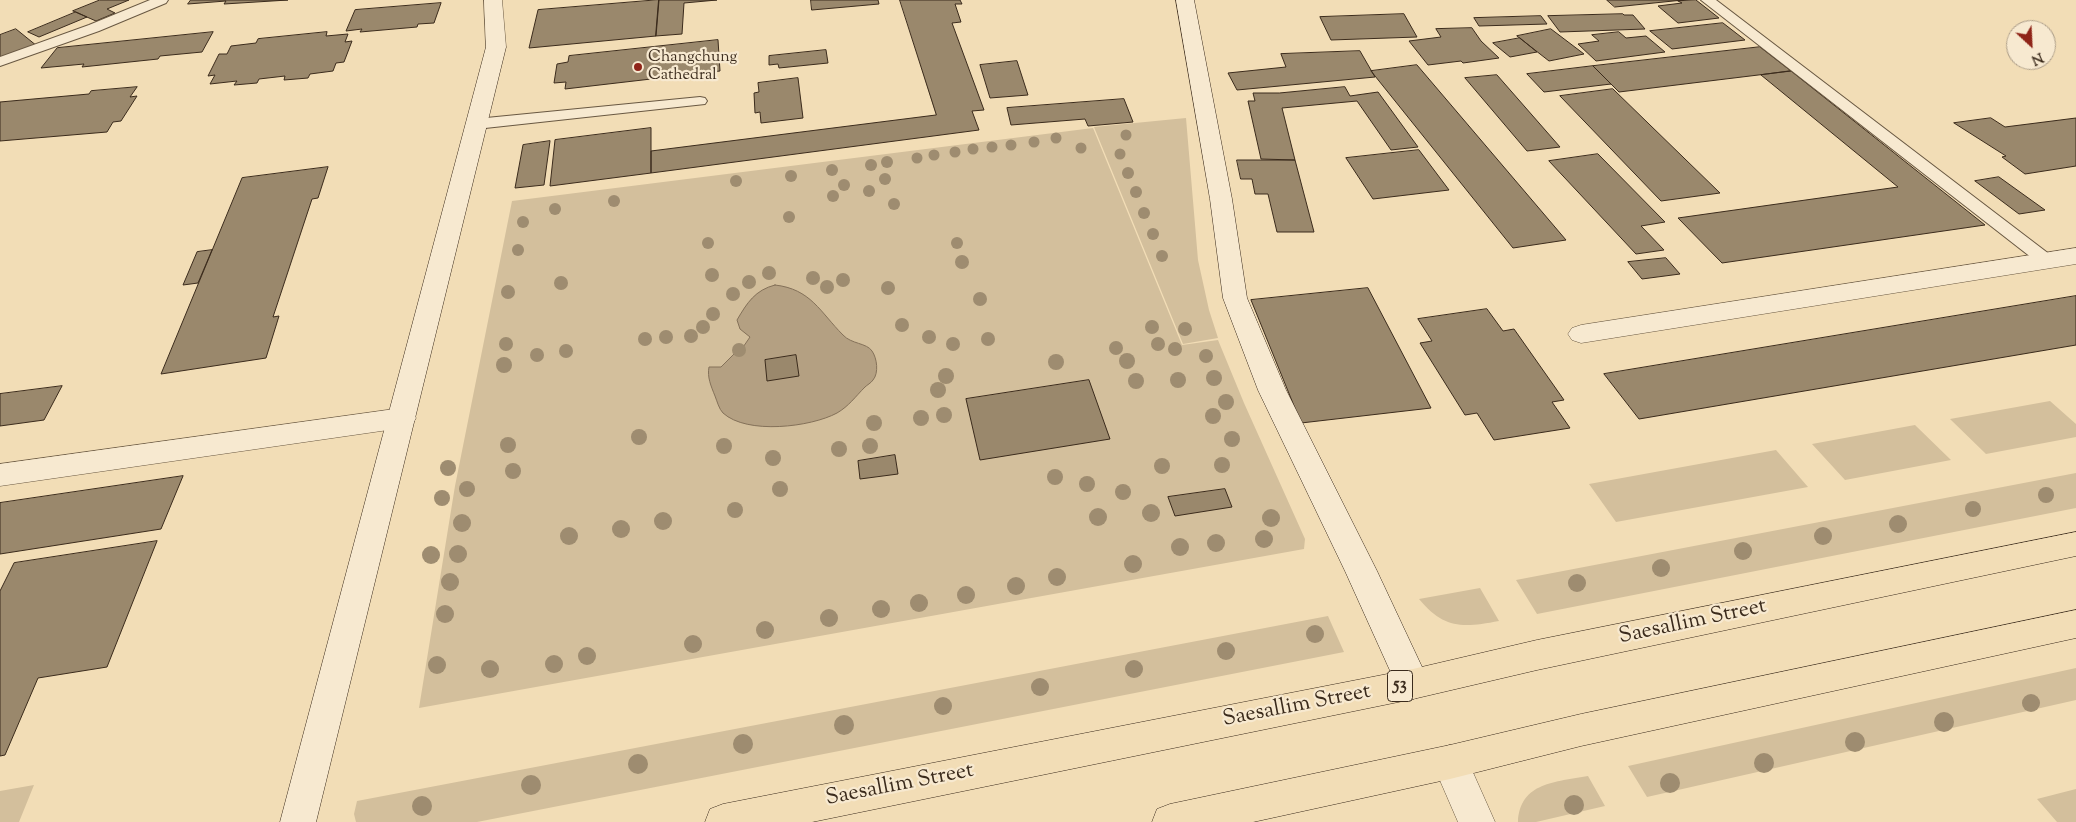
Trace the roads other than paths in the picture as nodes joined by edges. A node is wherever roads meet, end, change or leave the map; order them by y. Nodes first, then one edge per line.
1 (161, 0) edge
2 (493, 0) edge
3 (1185, 0) edge
4 (1708, 0) edge
5 (0, 62) edge
6 (700, 101) dead end
7 (476, 124) junction
8 (2076, 256) edge
9 (2047, 261) junction
10 (1581, 334) dead end
11 (402, 418) junction
12 (0, 475) edge
13 (2076, 544) edge
14 (2076, 624) edge
15 (1413, 684) junction
16 (1450, 762) junction
17 (298, 822) edge
18 (723, 822) edge
19 (1170, 822) edge
20 (1478, 822) edge

1 - 5 lane
2 - 7 street
3 - 15 street
4 - 9 lane
6 - 7 lane
7 - 11 street
8 - 9 street
9 - 10 street
11 - 12 street
11 - 17 street
13 - 15 main road, Saesallim Street / 53
14 - 16 main road
15 - 18 main road, Saesallim Street / 53
16 - 19 main road
16 - 20 street

